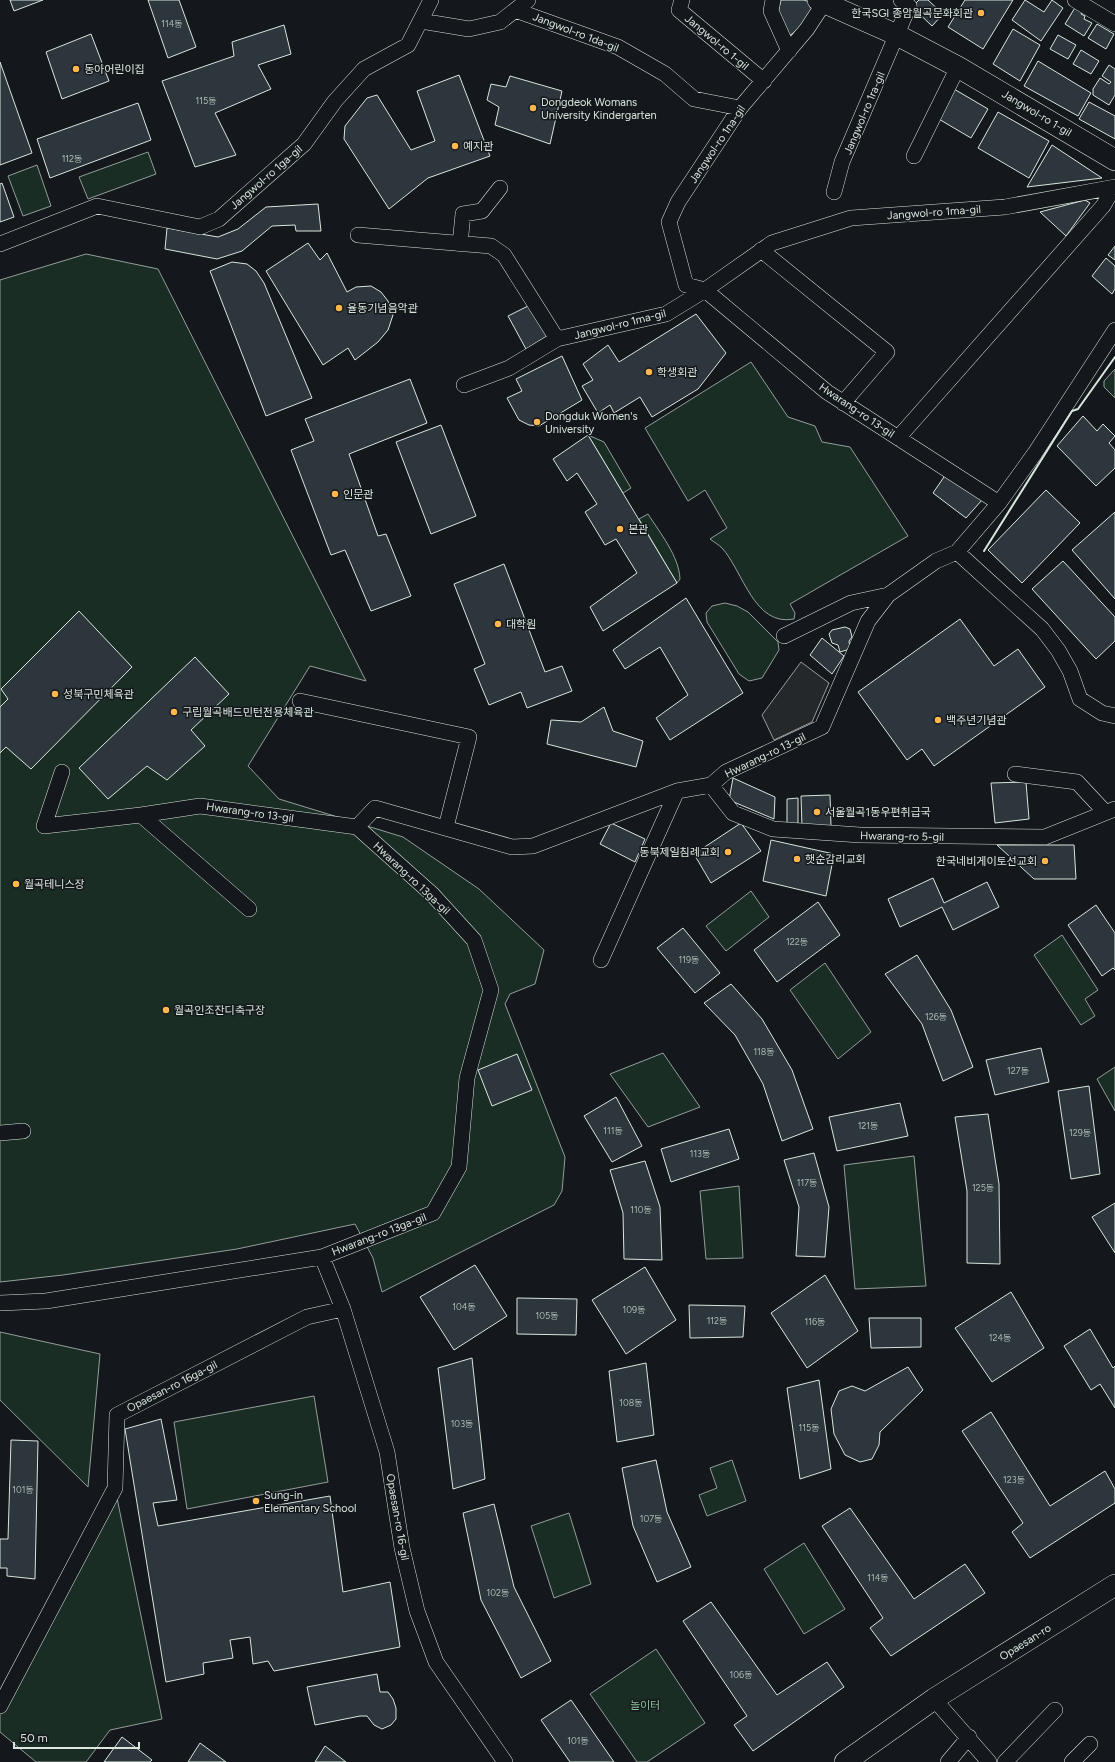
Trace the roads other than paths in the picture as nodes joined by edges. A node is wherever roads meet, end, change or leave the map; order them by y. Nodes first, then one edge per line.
1 (431, 0) edge
2 (528, 0) edge
3 (682, 0) edge
4 (773, 0) edge
5 (901, 0) edge
6 (1075, 0) edge
7 (821, 2) edge
8 (515, 10) junction
9 (420, 21) junction
10 (1115, 24) edge
11 (897, 35) junction
12 (789, 51) junction
13 (958, 67) junction
14 (764, 81) junction
15 (740, 108) junction
16 (914, 156) dead end
17 (1115, 160) edge
18 (500, 188) dead end
19 (1114, 188) edge
20 (834, 192) dead end
21 (358, 235) dead end
22 (0, 244) edge
23 (460, 244) junction
24 (761, 250) junction
25 (705, 290) junction
26 (1115, 330) edge
27 (557, 339) junction
28 (464, 385) dead end
29 (843, 403) junction
30 (898, 438) junction
31 (999, 503) junction
32 (957, 552) junction
33 (888, 595) junction
34 (851, 603) junction
35 (868, 621) junction
36 (784, 636) dead end
37 (300, 701) dead end
38 (1115, 716) edge
39 (62, 772) dead end
40 (1015, 774) dead end
41 (711, 785) junction
42 (677, 791) junction
43 (1110, 811) edge
44 (141, 815) junction
45 (357, 827) junction
46 (446, 827) junction
47 (249, 909) dead end
48 (601, 960) dead end
49 (23, 1131) dead end
50 (0, 1133) edge
51 (322, 1257) junction
52 (0, 1303) edge
53 (343, 1309) junction
54 (1115, 1585) edge
55 (934, 1700) junction
56 (0, 1706) edge
57 (1055, 1710) dead end
58 (969, 1737) junction
59 (1090, 1744) dead end
60 (854, 1760) edge
61 (505, 1762) edge
62 (948, 1762) edge
63 (989, 1762) edge
64 (1005, 1762) edge
65 (1072, 1762) edge

1 - 9 street
2 - 8 street
3 - 14 street, Jangwol-ro 1-gil
4 - 12 street
5 - 11 street, Jangwol-ro 1ra-gil
6 - 10 street
7 - 11 street, Jangwol-ro 1-gil
7 - 12 street, Jangwol-ro 1na-gil
8 - 9 street
8 - 15 street, Jangwol-ro 1da-gil
9 - 22 street, Jangwol-ro 1ga-gil
11 - 13 street, Jangwol-ro 1-gil
11 - 20 street, Jangwol-ro 1ra-gil
12 - 14 street, Jangwol-ro 1na-gil
13 - 16 street
13 - 17 street, Jangwol-ro 1-gil
14 - 15 street, Jangwol-ro 1na-gil
15 - 25 street, Jangwol-ro 1na-gil
18 - 23 street
19 - 24 street, Jangwol-ro 1ma-gil
19 - 30 street, Jangwol-ro 1ma-gil
21 - 23 street
23 - 27 street
24 - 25 street, Jangwol-ro 1ma-gil
24 - 29 street
25 - 27 street, Jangwol-ro 1ma-gil
25 - 29 street, Hwarang-ro 13-gil
26 - 31 street, Hwarang-ro 13-gil
27 - 28 street, Jangwol-ro 1ma-gil
29 - 30 street, Hwarang-ro 13-gil
30 - 31 street, Hwarang-ro 13-gil
31 - 32 street, Hwarang-ro 13-gil
32 - 33 street, Hwarang-ro 13-gil
32 - 38 street
33 - 34 street
33 - 35 street, Hwarang-ro 13-gil
34 - 35 street
34 - 36 street
35 - 41 street, Hwarang-ro 13-gil
37 - 46 street
39 - 44 street, Hwarang-ro 13-gil
40 - 43 street, Hwarang-ro 5-gil
41 - 42 street
41 - 43 street, Hwarang-ro 5-gil
42 - 46 street
42 - 48 street
44 - 45 street, Hwarang-ro 13-gil
44 - 47 street
45 - 46 street
45 - 51 street, Hwarang-ro 13ga-gil
49 - 50 street
51 - 52 street, Hwarang-ro 13ga-gil
51 - 53 street, Opaesan-ro 16-gil
53 - 56 street, Opaesan-ro 16ga-gil
53 - 61 street, Opaesan-ro 16-gil
54 - 55 street, Opaesan-ro
55 - 58 street
55 - 60 street, Opaesan-ro
57 - 64 street
58 - 62 street
58 - 63 street
59 - 65 street

